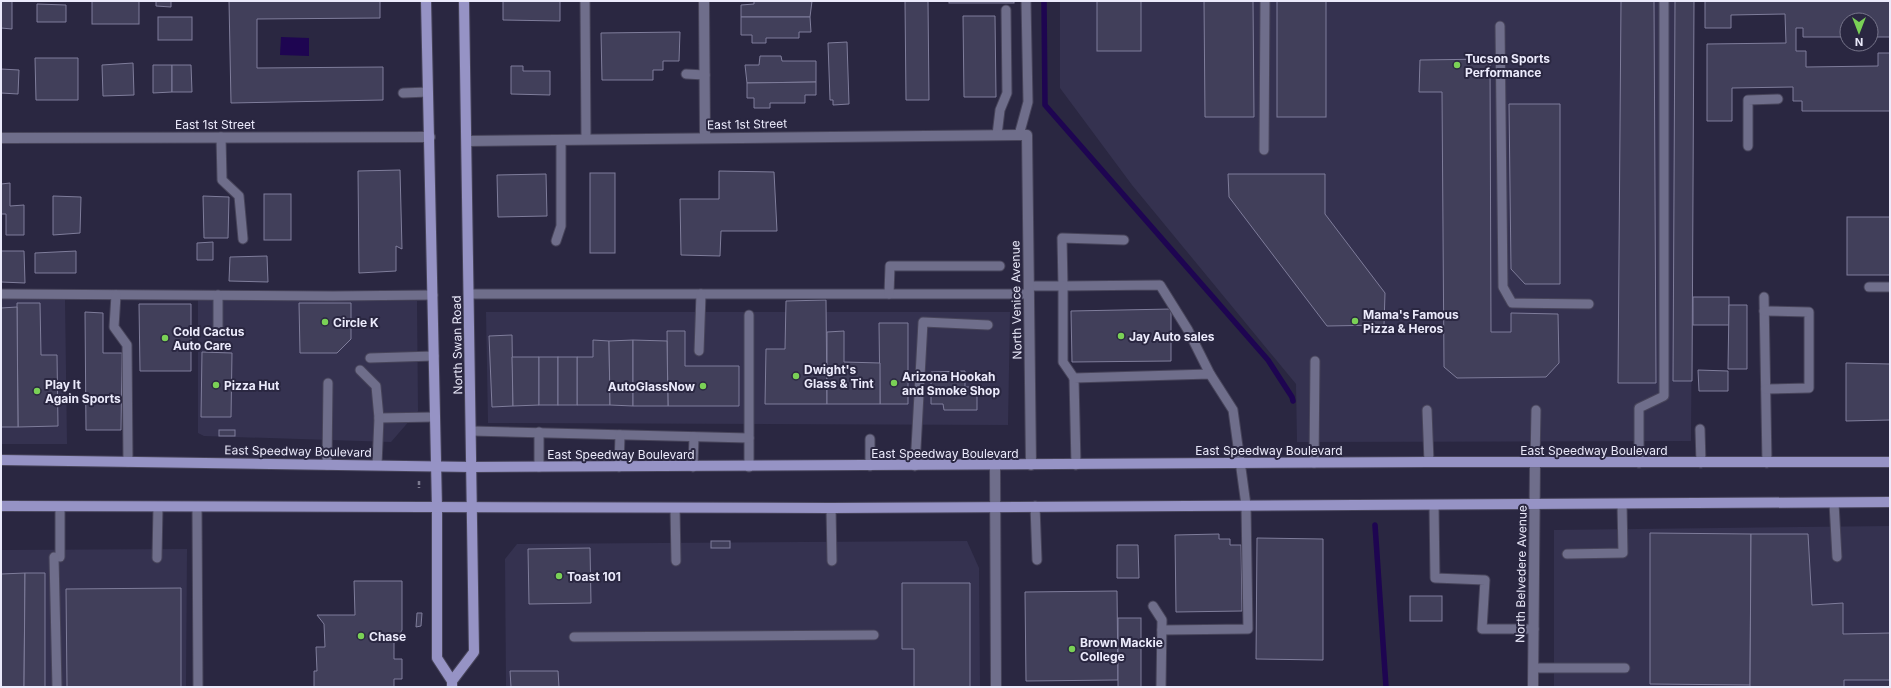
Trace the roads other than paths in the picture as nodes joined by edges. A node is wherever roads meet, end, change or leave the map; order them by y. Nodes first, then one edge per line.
1 (426, 1) edge
2 (464, 1) edge
3 (585, 1) edge
4 (704, 1) edge
5 (1026, 1) edge
6 (1265, 1) edge
7 (1664, 1) edge
8 (1006, 10) dead end
9 (1500, 26) dead end
10 (686, 74) dead end
11 (705, 75) junction
12 (403, 92) dead end
13 (428, 92) junction
14 (1778, 99) dead end
15 (998, 135) junction
16 (1023, 135) junction
17 (221, 137) junction
18 (430, 137) junction
19 (1, 138) edge
20 (705, 138) junction
21 (586, 139) junction
22 (561, 140) junction
23 (467, 141) junction
24 (1748, 146) dead end
25 (1264, 150) dead end
26 (243, 239) dead end
27 (1124, 240) dead end
28 (556, 242) dead end
29 (1000, 266) dead end
30 (1063, 286) junction
31 (1870, 287) dead end
32 (1890, 287) edge
33 (1029, 290) junction
34 (1, 294) edge
35 (469, 294) junction
36 (701, 294) junction
37 (889, 294) junction
38 (116, 295) junction
39 (218, 295) junction
40 (433, 295) junction
41 (1764, 297) dead end
42 (1589, 304) dead end
43 (1764, 312) junction
44 (749, 315) dead end
45 (988, 325) dead end
46 (218, 330) dead end
47 (699, 351) dead end
48 (434, 356) junction
49 (370, 358) dead end
50 (1315, 361) dead end
51 (360, 370) dead end
52 (1210, 374) junction
53 (1074, 378) junction
54 (328, 383) dead end
55 (1766, 389) junction
56 (1428, 410) dead end
57 (1536, 410) dead end
58 (435, 417) junction
59 (379, 418) junction
60 (1700, 429) dead end
61 (472, 431) junction
62 (539, 432) junction
63 (620, 434) junction
64 (694, 437) junction
65 (749, 438) junction
66 (870, 439) dead end
67 (1, 460) edge
68 (128, 462) junction
69 (1429, 462) junction
70 (1535, 462) junction
71 (1890, 462) edge
72 (1240, 463) junction
73 (1314, 463) junction
74 (1639, 463) junction
75 (1701, 463) junction
76 (1767, 463) junction
77 (327, 465) junction
78 (377, 465) junction
79 (1030, 465) junction
80 (1076, 465) junction
81 (870, 466) junction
82 (915, 466) junction
83 (995, 466) junction
84 (436, 467) junction
85 (472, 467) junction
86 (540, 467) junction
87 (618, 467) junction
88 (693, 467) junction
89 (749, 467) junction
90 (1834, 502) junction
91 (1890, 502) edge
92 (1622, 504) junction
93 (1246, 505) junction
94 (1434, 505) junction
95 (1535, 505) junction
96 (1, 506) edge
97 (1035, 506) junction
98 (60, 507) junction
99 (158, 507) junction
100 (197, 507) junction
101 (994, 507) junction
102 (437, 508) junction
103 (473, 508) junction
104 (675, 508) junction
105 (831, 508) junction
106 (1567, 554) dead end
107 (1837, 557) dead end
108 (157, 558) dead end
109 (1037, 560) dead end
110 (676, 561) dead end
111 (832, 561) dead end
112 (1153, 606) dead end
113 (1534, 629) junction
114 (1162, 630) junction
115 (874, 635) dead end
116 (574, 637) dead end
117 (1534, 668) junction
118 (1625, 668) dead end
119 (452, 684) edge
120 (58, 687) edge
121 (198, 687) edge
122 (996, 687) edge
123 (1160, 687) edge
124 (1533, 687) edge

1 - 13 main road, North Swan Road
2 - 23 main road, North Swan Road
3 - 21 lane
4 - 11 street
5 - 16 lane
6 - 25 lane
7 - 74 lane
8 - 15 lane
9 - 42 lane
10 - 11 lane
11 - 20 street
12 - 13 lane
13 - 18 main road, North Swan Road
14 - 24 lane
15 - 16 street, East 1st Street
15 - 20 street, East 1st Street
16 - 33 street, North Venice Avenue
17 - 18 street, East 1st Street
17 - 19 street, East 1st Street
17 - 26 lane
18 - 40 main road, North Swan Road
20 - 21 street, East 1st Street
21 - 22 street, East 1st Street
22 - 23 street, East 1st Street
22 - 28 lane
23 - 35 main road, North Swan Road
27 - 30 lane
29 - 37 lane
30 - 33 lane
30 - 52 lane
30 - 53 lane
31 - 32 lane
33 - 37 lane
33 - 79 street, North Venice Avenue
34 - 38 lane
35 - 36 lane
35 - 61 main road, North Swan Road
36 - 37 lane
36 - 47 lane
38 - 39 lane
38 - 68 lane
39 - 40 lane
39 - 46 lane
40 - 48 main road, North Swan Road
41 - 43 lane
43 - 55 lane
43 - 55 lane
44 - 65 lane
45 - 82 lane
48 - 49 lane
48 - 58 main road, North Swan Road
50 - 73 lane
51 - 59 lane
52 - 53 lane
52 - 72 lane
53 - 80 lane
54 - 77 lane
55 - 76 lane
56 - 69 lane
57 - 70 lane
58 - 59 lane
58 - 84 main road, North Swan Road
59 - 78 lane
60 - 75 lane
61 - 62 lane
61 - 85 main road, North Swan Road
62 - 63 lane
62 - 86 lane
63 - 64 lane
63 - 87 lane
64 - 65 lane
64 - 88 lane
65 - 89 lane
66 - 81 lane
67 - 68 main road, East Speedway Boulevard
68 - 77 main road, East Speedway Boulevard
69 - 70 main road, East Speedway Boulevard
69 - 73 main road, East Speedway Boulevard
70 - 74 main road, East Speedway Boulevard
70 - 95 street, North Belvedere Avenue
71 - 76 main road, East Speedway Boulevard
72 - 73 main road, East Speedway Boulevard
72 - 80 main road, East Speedway Boulevard
72 - 93 lane
74 - 75 main road, East Speedway Boulevard
75 - 76 main road, East Speedway Boulevard
77 - 78 main road, East Speedway Boulevard
78 - 84 main road, East Speedway Boulevard
79 - 80 main road, East Speedway Boulevard
79 - 83 main road, East Speedway Boulevard
81 - 82 main road, East Speedway Boulevard
81 - 89 main road, East Speedway Boulevard
82 - 83 main road, East Speedway Boulevard
83 - 101 street
84 - 85 main road, East Speedway Boulevard
84 - 102 main road, North Swan Road
85 - 86 main road, East Speedway Boulevard
85 - 103 main road, North Swan Road
86 - 87 main road, East Speedway Boulevard
87 - 88 main road, East Speedway Boulevard
88 - 89 main road, East Speedway Boulevard
90 - 91 main road
90 - 92 main road
90 - 107 lane
92 - 95 main road
92 - 106 lane
93 - 94 main road
93 - 97 main road
93 - 114 lane
94 - 95 main road
94 - 113 lane
95 - 113 street, North Belvedere Avenue
96 - 98 main road
97 - 101 main road
97 - 109 lane
98 - 99 main road
98 - 120 lane
99 - 100 main road
99 - 108 lane
100 - 102 main road
100 - 121 lane
101 - 105 main road
101 - 122 street
102 - 103 main road
102 - 119 main road, North Swan Road
103 - 104 main road
103 - 119 main road, North Swan Road
104 - 105 main road
104 - 110 lane
105 - 111 lane
112 - 114 lane
113 - 117 street, North Belvedere Avenue
114 - 123 lane
115 - 116 lane
117 - 118 lane
117 - 124 street, North Belvedere Avenue

